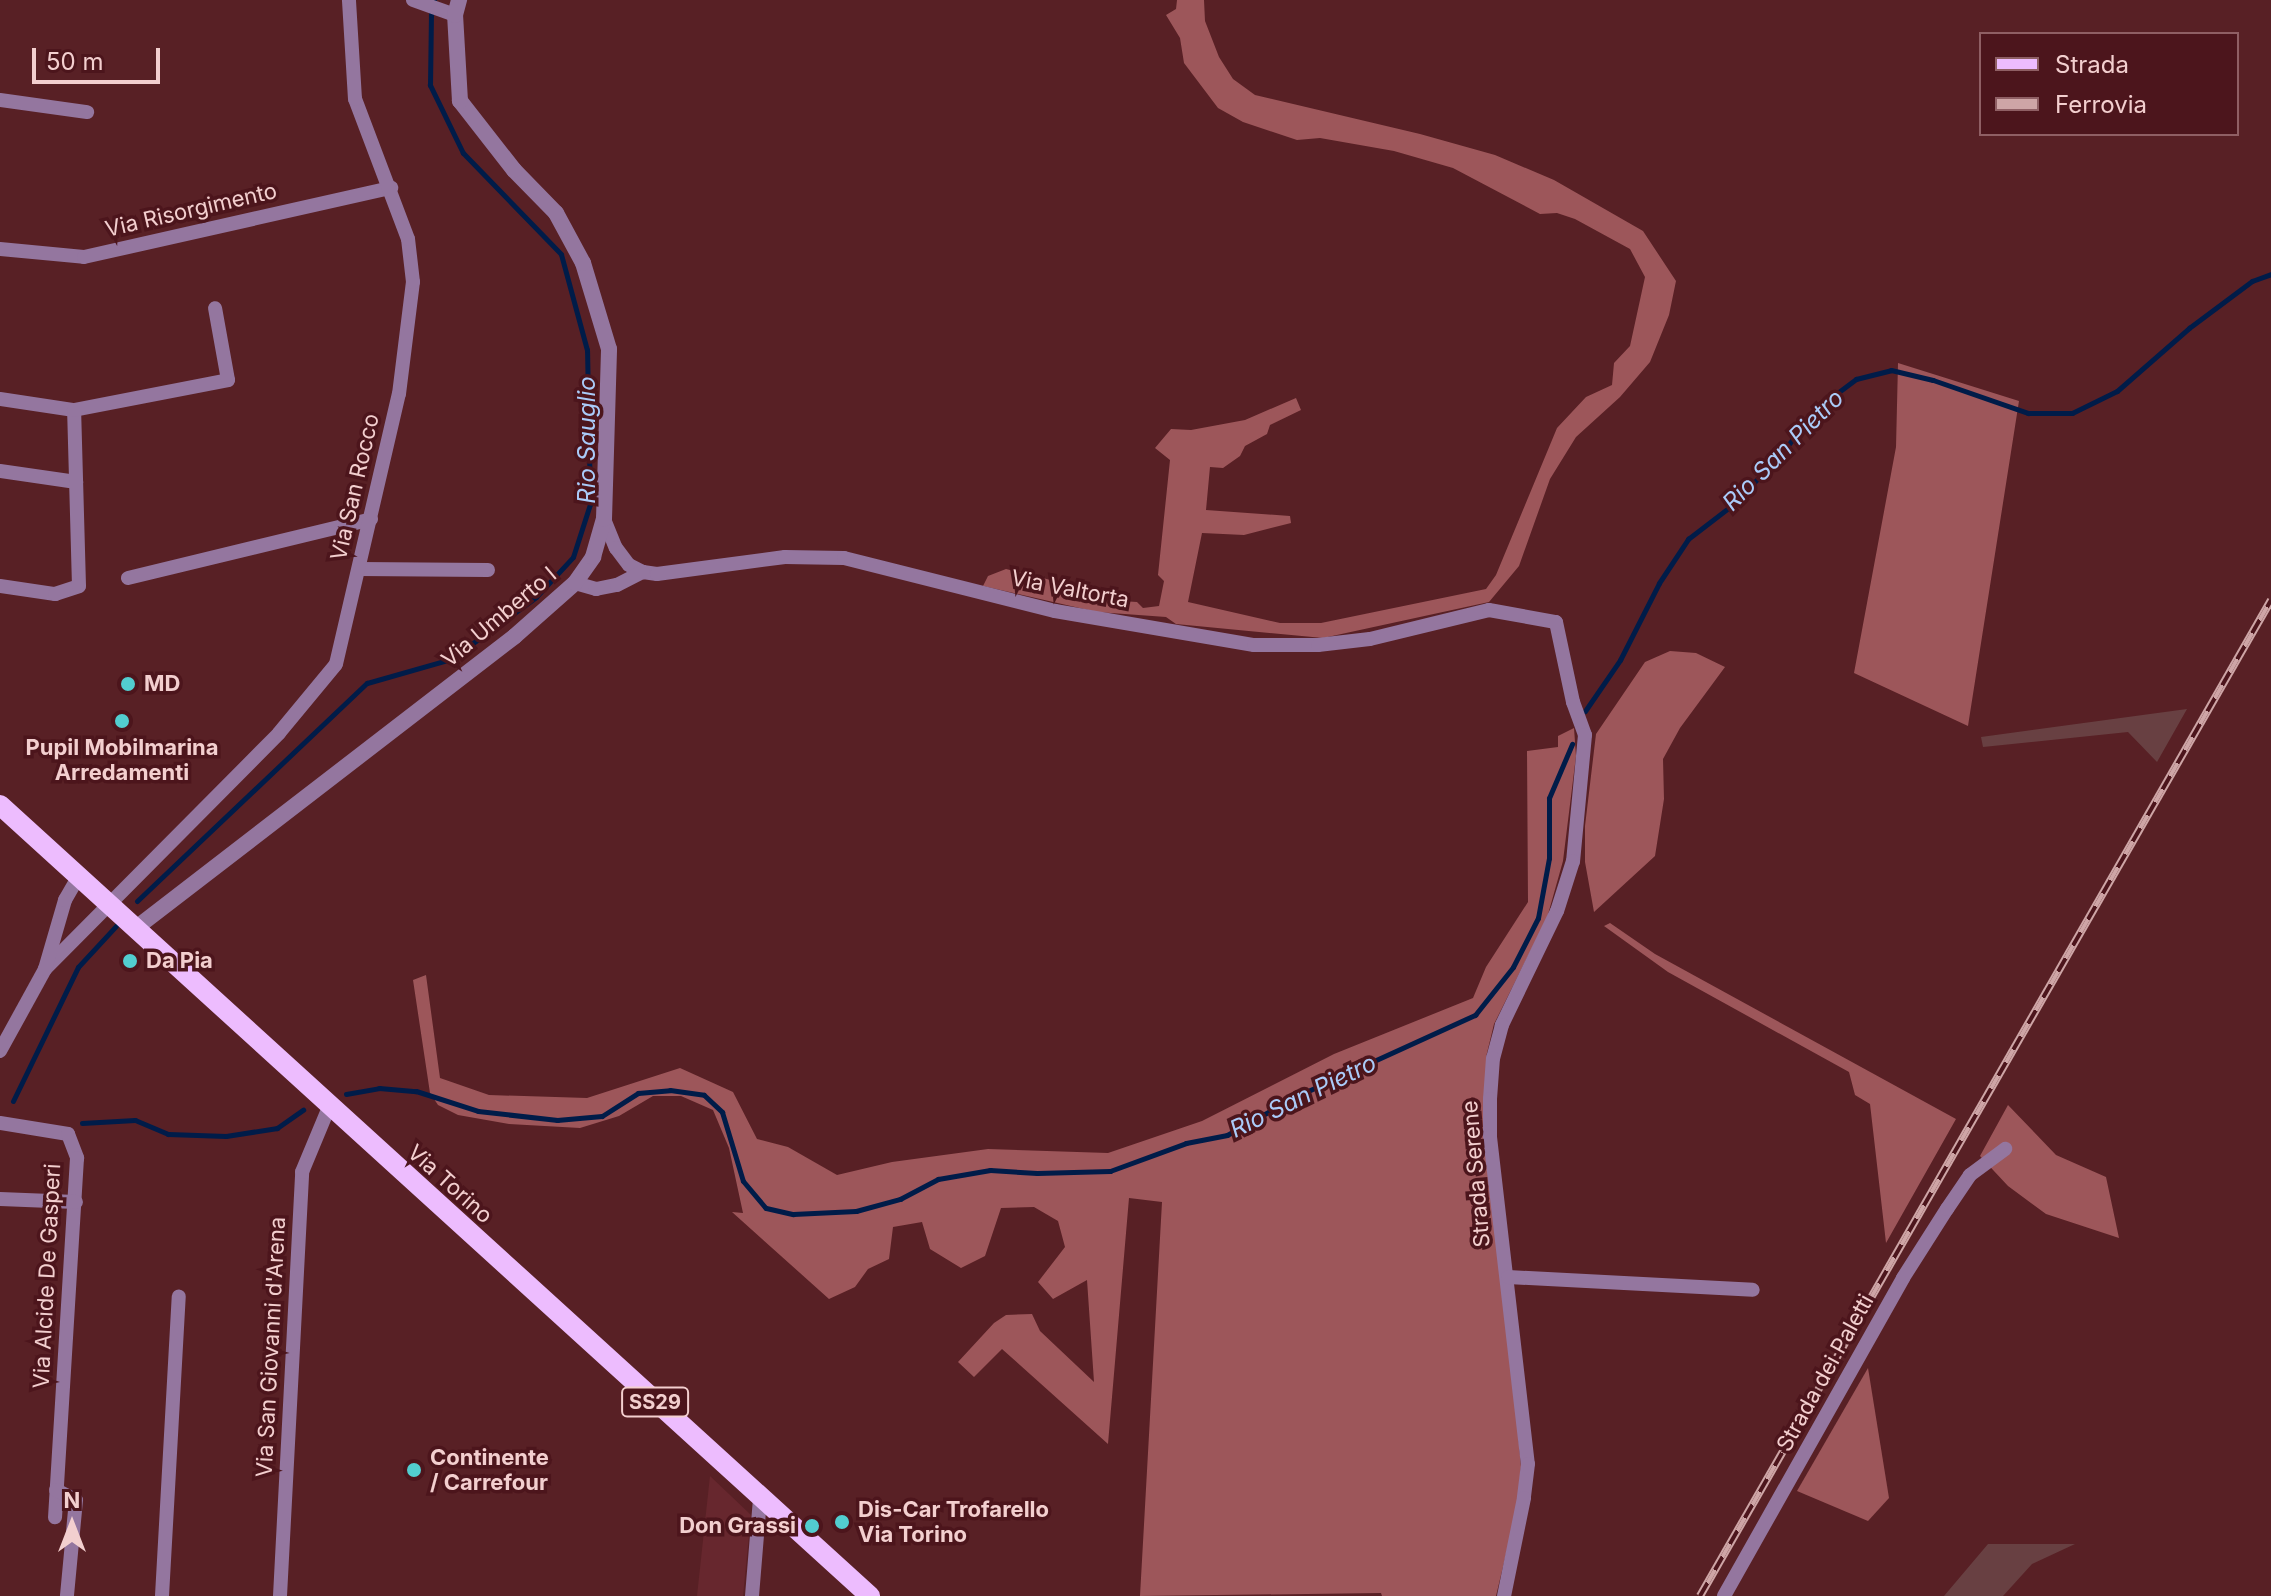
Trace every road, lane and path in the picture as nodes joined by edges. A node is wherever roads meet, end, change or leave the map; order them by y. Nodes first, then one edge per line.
1 (349, 0) edge
2 (416, 1) edge
3 (453, 9) edge
4 (0, 100) edge
5 (87, 112) dead end
6 (391, 188) junction
7 (0, 249) edge
8 (215, 308) dead end
9 (0, 399) edge
10 (74, 410) junction
11 (0, 471) edge
12 (76, 482) junction
13 (371, 519) junction
14 (604, 519) junction
15 (359, 569) junction
16 (488, 570) dead end
17 (643, 572) junction
18 (128, 578) dead end
19 (575, 583) junction
20 (0, 586) edge
21 (1556, 622) joint
22 (0, 805) edge
23 (79, 876) junction
24 (110, 904) junction
25 (136, 928) junction
26 (45, 969) junction
27 (0, 1051) edge
28 (329, 1107) junction
29 (0, 1123) edge
30 (2005, 1149) dead end
31 (0, 1199) edge
32 (76, 1202) junction
33 (1508, 1277) junction
34 (1753, 1290) dead end
35 (179, 1296) dead end
36 (56, 1490) junction
37 (760, 1498) junction
38 (55, 1517) dead end
39 (67, 1596) edge
40 (162, 1596) edge
41 (280, 1596) edge
42 (752, 1596) edge
43 (870, 1596) edge
44 (1504, 1596) edge
45 (1724, 1596) edge

1 - 6 street, Via San Rocco
2 - 3 street
3 - 14 street, Via Umberto I
4 - 5 street
6 - 7 street, Via Risorgimento
6 - 13 street, Via San Rocco
8 - 10 street
9 - 10 street
10 - 12 street
11 - 12 street
12 - 20 street
13 - 15 street, Via San Rocco
13 - 18 street
14 - 17 street
14 - 19 street, Via Umberto I
15 - 16 street
15 - 24 street, Via San Rocco
17 - 19 street, Via Valtorta
17 - 21 street, Via Valtorta
19 - 25 street, Via Umberto I
21 - 33 street, Strada Serene
22 - 23 main road, Via Torino / SS29
23 - 24 main road, Via Torino / SS29
23 - 26 street
24 - 25 main road, Via Torino / SS29
24 - 26 street, Via San Rocco
25 - 28 main road, Via Torino / SS29
26 - 27 street
28 - 37 main road, Via Torino / SS29
28 - 41 street, Via San Giovanni d'Arena
29 - 32 street, Via Alcide De Gasperi
30 - 45 street, Strada dei Paletti
31 - 32 street
32 - 36 street, Via Alcide De Gasperi
33 - 34 street
33 - 44 street, Strada Serene
35 - 40 street
36 - 38 street, Via Alcide De Gasperi
36 - 39 street
37 - 42 street
37 - 43 main road, Via Torino / SS29

